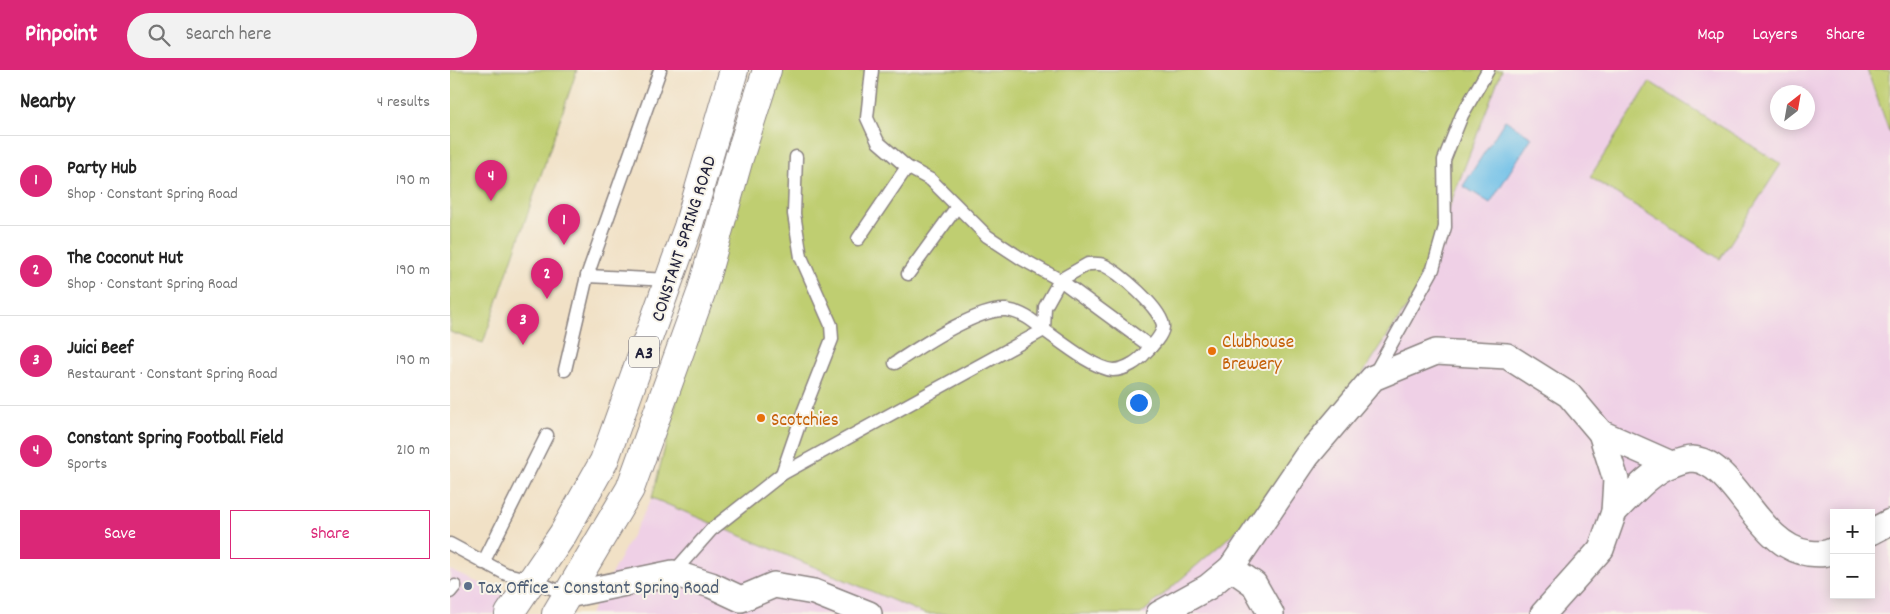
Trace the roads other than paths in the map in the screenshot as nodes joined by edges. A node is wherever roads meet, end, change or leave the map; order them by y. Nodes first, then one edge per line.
1 (660, 70) edge
2 (734, 70) edge
3 (767, 70) edge
4 (872, 70) edge
5 (1488, 70) edge
6 (796, 158) dead end
7 (907, 167) junction
8 (956, 208) junction
9 (858, 239) dead end
10 (908, 274) dead end
11 (588, 276) junction
12 (670, 280) junction
13 (1060, 280) junction
14 (1044, 330) junction
15 (1151, 347) junction
16 (895, 363) dead end
17 (565, 370) dead end
18 (1373, 378) junction
19 (1601, 433) junction
20 (547, 435) dead end
21 (1671, 464) junction
22 (782, 474) junction
23 (1614, 512) junction
24 (1890, 522) edge
25 (1875, 530) edge
26 (450, 544) edge
27 (1830, 552) edge
28 (483, 563) junction
29 (1231, 568) junction
30 (673, 573) junction
31 (532, 580) junction
32 (562, 604) edge
33 (740, 607) edge
34 (509, 614) edge
35 (870, 614) edge
36 (1159, 614) edge
37 (1271, 614) edge
38 (1543, 614) edge

1 - 11 lane
2 - 12 main road, CONSTANT SPRING ROAD / A3
3 - 32 main road, CONSTANT SPRING ROAD / A3
4 - 7 lane
5 - 18 lane
6 - 22 lane
7 - 8 lane
7 - 9 lane
8 - 10 lane
8 - 13 lane
11 - 12 lane
11 - 17 lane
12 - 31 main road, CONSTANT SPRING ROAD / A3
13 - 14 lane
13 - 15 lane
13 - 15 lane
14 - 15 lane
14 - 16 lane
14 - 22 lane
18 - 19 street
18 - 29 street
19 - 21 street
19 - 23 street
20 - 28 lane
21 - 23 street
21 - 27 street
22 - 30 lane
23 - 38 street
24 - 25 street
26 - 28 lane
28 - 31 lane
29 - 36 street
29 - 37 street
30 - 32 street
30 - 33 street
31 - 32 lane
31 - 34 main road, CONSTANT SPRING ROAD / A3
33 - 35 street

